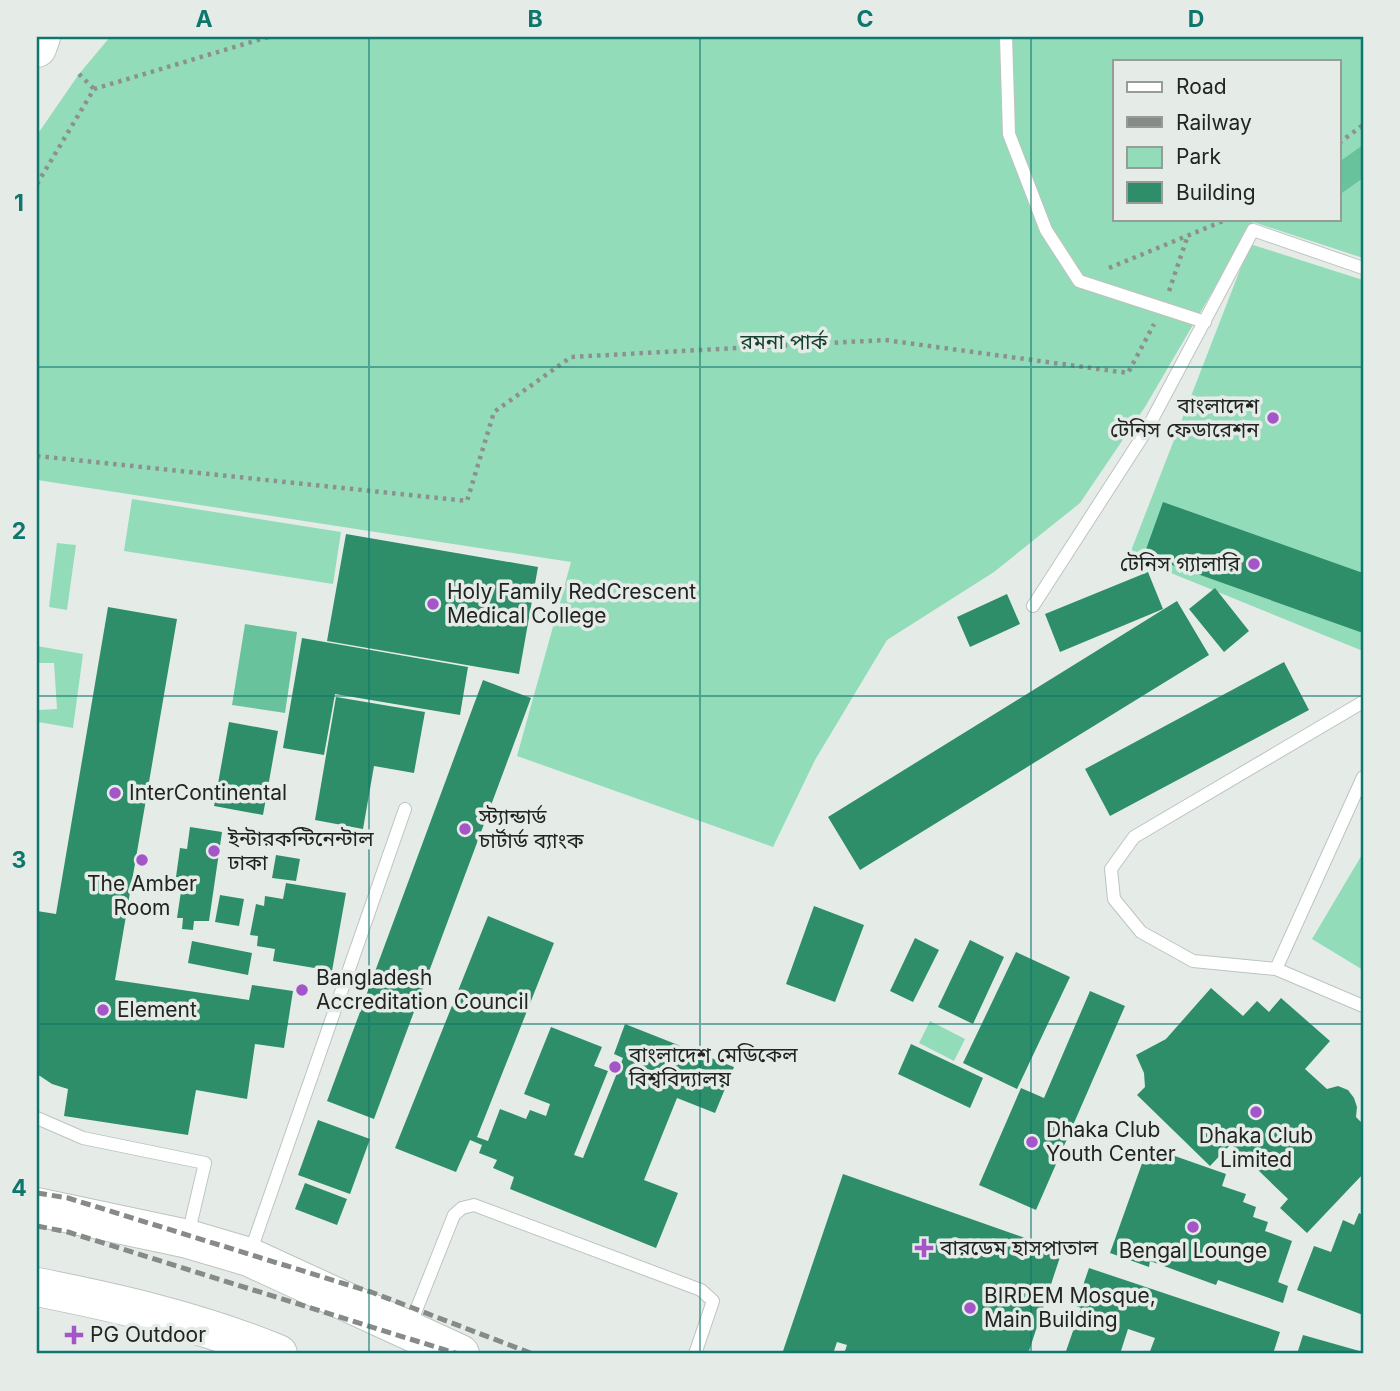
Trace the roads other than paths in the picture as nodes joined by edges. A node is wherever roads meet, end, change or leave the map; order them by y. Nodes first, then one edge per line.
1 (1006, 37) edge
2 (1363, 268) edge
3 (1205, 322) junction
4 (1033, 606) dead end
5 (1363, 702) edge
6 (1363, 777) edge
7 (405, 808) dead end
8 (1276, 969) junction
9 (1363, 1006) edge
10 (37, 1118) edge
11 (47, 1205) edge
12 (188, 1239) junction
13 (249, 1257) junction
14 (37, 1287) edge
15 (407, 1331) junction
16 (278, 1354) edge
17 (460, 1354) edge
18 (695, 1354) edge

1 - 3 lane
2 - 3 lane
3 - 4 lane
5 - 8 lane
6 - 8 lane
7 - 13 lane
8 - 9 lane
10 - 12 lane
11 - 12 highway
12 - 13 highway
13 - 15 highway
14 - 16 highway
15 - 17 highway
15 - 18 lane

